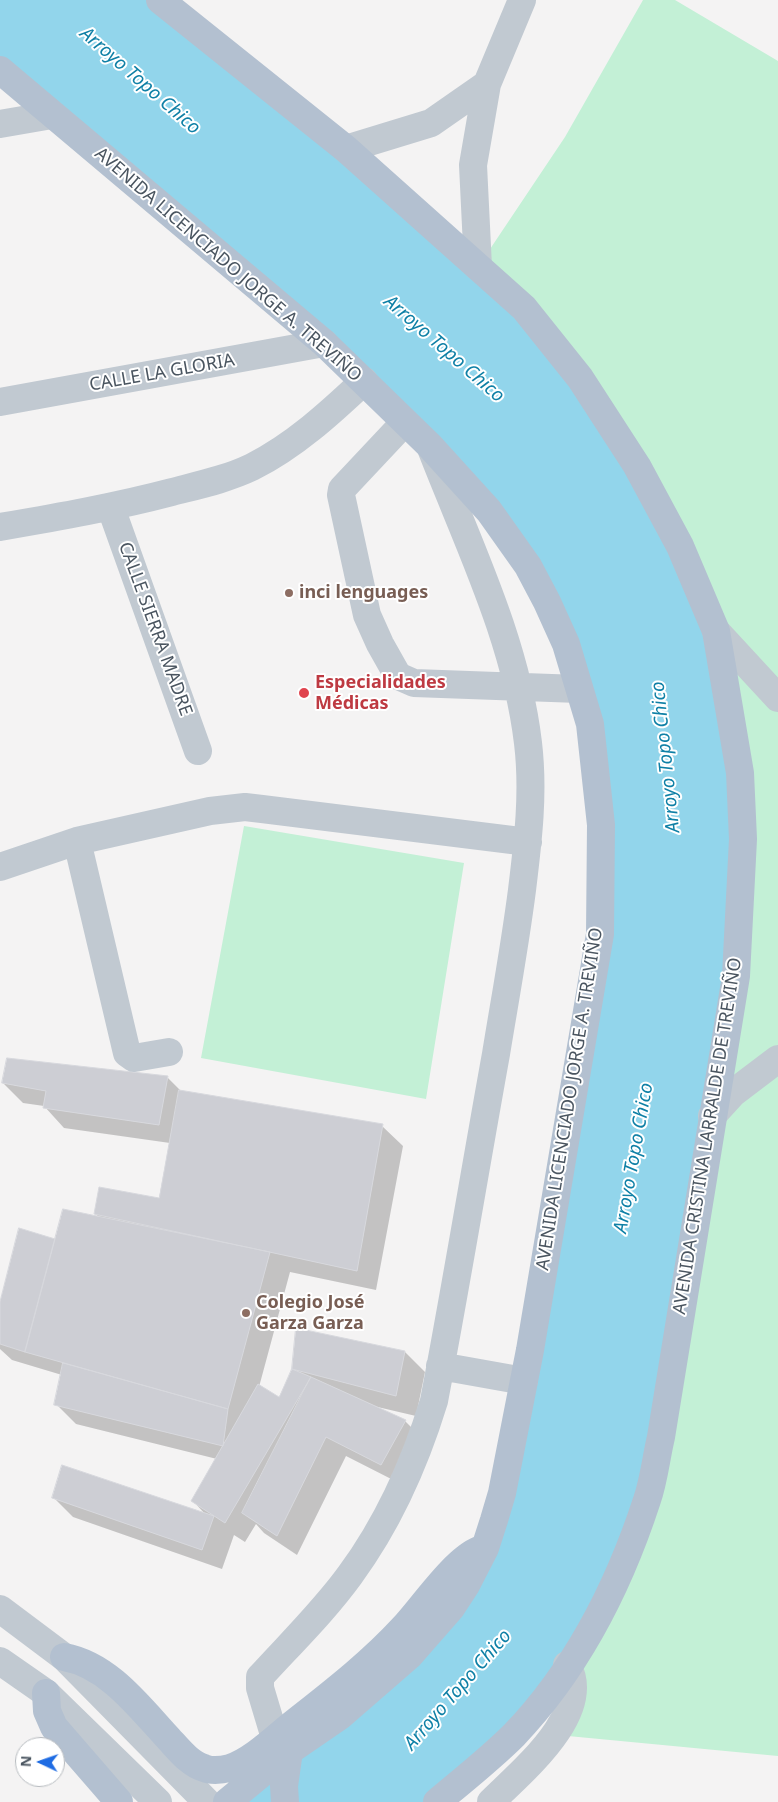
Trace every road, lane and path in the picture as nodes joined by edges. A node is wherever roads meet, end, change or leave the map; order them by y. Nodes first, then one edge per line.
1 (160, 0) edge
2 (522, 0) edge
3 (0, 70) edge
4 (487, 84) junction
5 (52, 114) junction
6 (0, 124) edge
7 (346, 149) junction
8 (478, 267) junction
9 (324, 344) junction
10 (364, 381) junction
11 (0, 402) edge
12 (404, 422) junction
13 (429, 445) junction
14 (111, 508) junction
15 (0, 528) edge
16 (716, 631) junction
17 (517, 687) junction
18 (580, 689) junction
19 (778, 698) edge
20 (198, 751) dead end
21 (77, 841) junction
22 (528, 842) junction
23 (0, 867) edge
24 (169, 1052) dead end
25 (778, 1059) edge
26 (712, 1116) junction
27 (440, 1366) junction
28 (524, 1381) junction
29 (485, 1548) junction
30 (0, 1609) edge
31 (64, 1656) junction
32 (0, 1661) edge
33 (567, 1665) junction
34 (46, 1693) junction
35 (282, 1745) junction
36 (119, 1802) edge
37 (158, 1802) edge
38 (207, 1802) edge
39 (227, 1802) edge
40 (285, 1802) edge
41 (437, 1802) edge
42 (491, 1802) edge

1 - 7 main road, AVENIDA CRISTINA LARRALDE DE TREVIÑO
2 - 4 street
3 - 5 main road, AVENIDA LICENCIADO JORGE A. TREVIÑO
4 - 7 street
4 - 8 street
5 - 6 street
5 - 9 main road, AVENIDA LICENCIADO JORGE A. TREVIÑO
7 - 8 main road, AVENIDA CRISTINA LARRALDE DE TREVIÑO
8 - 16 main road, AVENIDA CRISTINA LARRALDE DE TREVIÑO
9 - 10 main road, AVENIDA LICENCIADO JORGE A. TREVIÑO
9 - 11 street, CALLE LA GLORIA
10 - 12 main road, AVENIDA LICENCIADO JORGE A. TREVIÑO
10 - 14 street
12 - 13 main road, AVENIDA LICENCIADO JORGE A. TREVIÑO
12 - 17 street
13 - 17 street
13 - 18 main road, AVENIDA LICENCIADO JORGE A. TREVIÑO
14 - 15 street
14 - 20 street, CALLE SIERRA MADRE
16 - 19 street
16 - 26 main road, AVENIDA CRISTINA LARRALDE DE TREVIÑO
17 - 18 street
17 - 22 street
18 - 28 main road, AVENIDA LICENCIADO JORGE A. TREVIÑO
21 - 22 street
21 - 23 street
21 - 24 street
22 - 27 street
25 - 26 street
26 - 33 main road, AVENIDA CRISTINA LARRALDE DE TREVIÑO
27 - 28 street
27 - 35 street
28 - 29 main road, AVENIDA LICENCIADO JORGE A. TREVIÑO
29 - 35 main road
29 - 35 main road, AVENIDA LICENCIADO JORGE A. TREVIÑO
30 - 31 street
31 - 35 main road
31 - 38 street
32 - 34 street
33 - 41 main road, AVENIDA CRISTINA LARRALDE DE TREVIÑO
33 - 42 street
34 - 36 main road
34 - 37 street
35 - 39 main road, AVENIDA LICENCIADO JORGE A. TREVIÑO
35 - 40 main road

